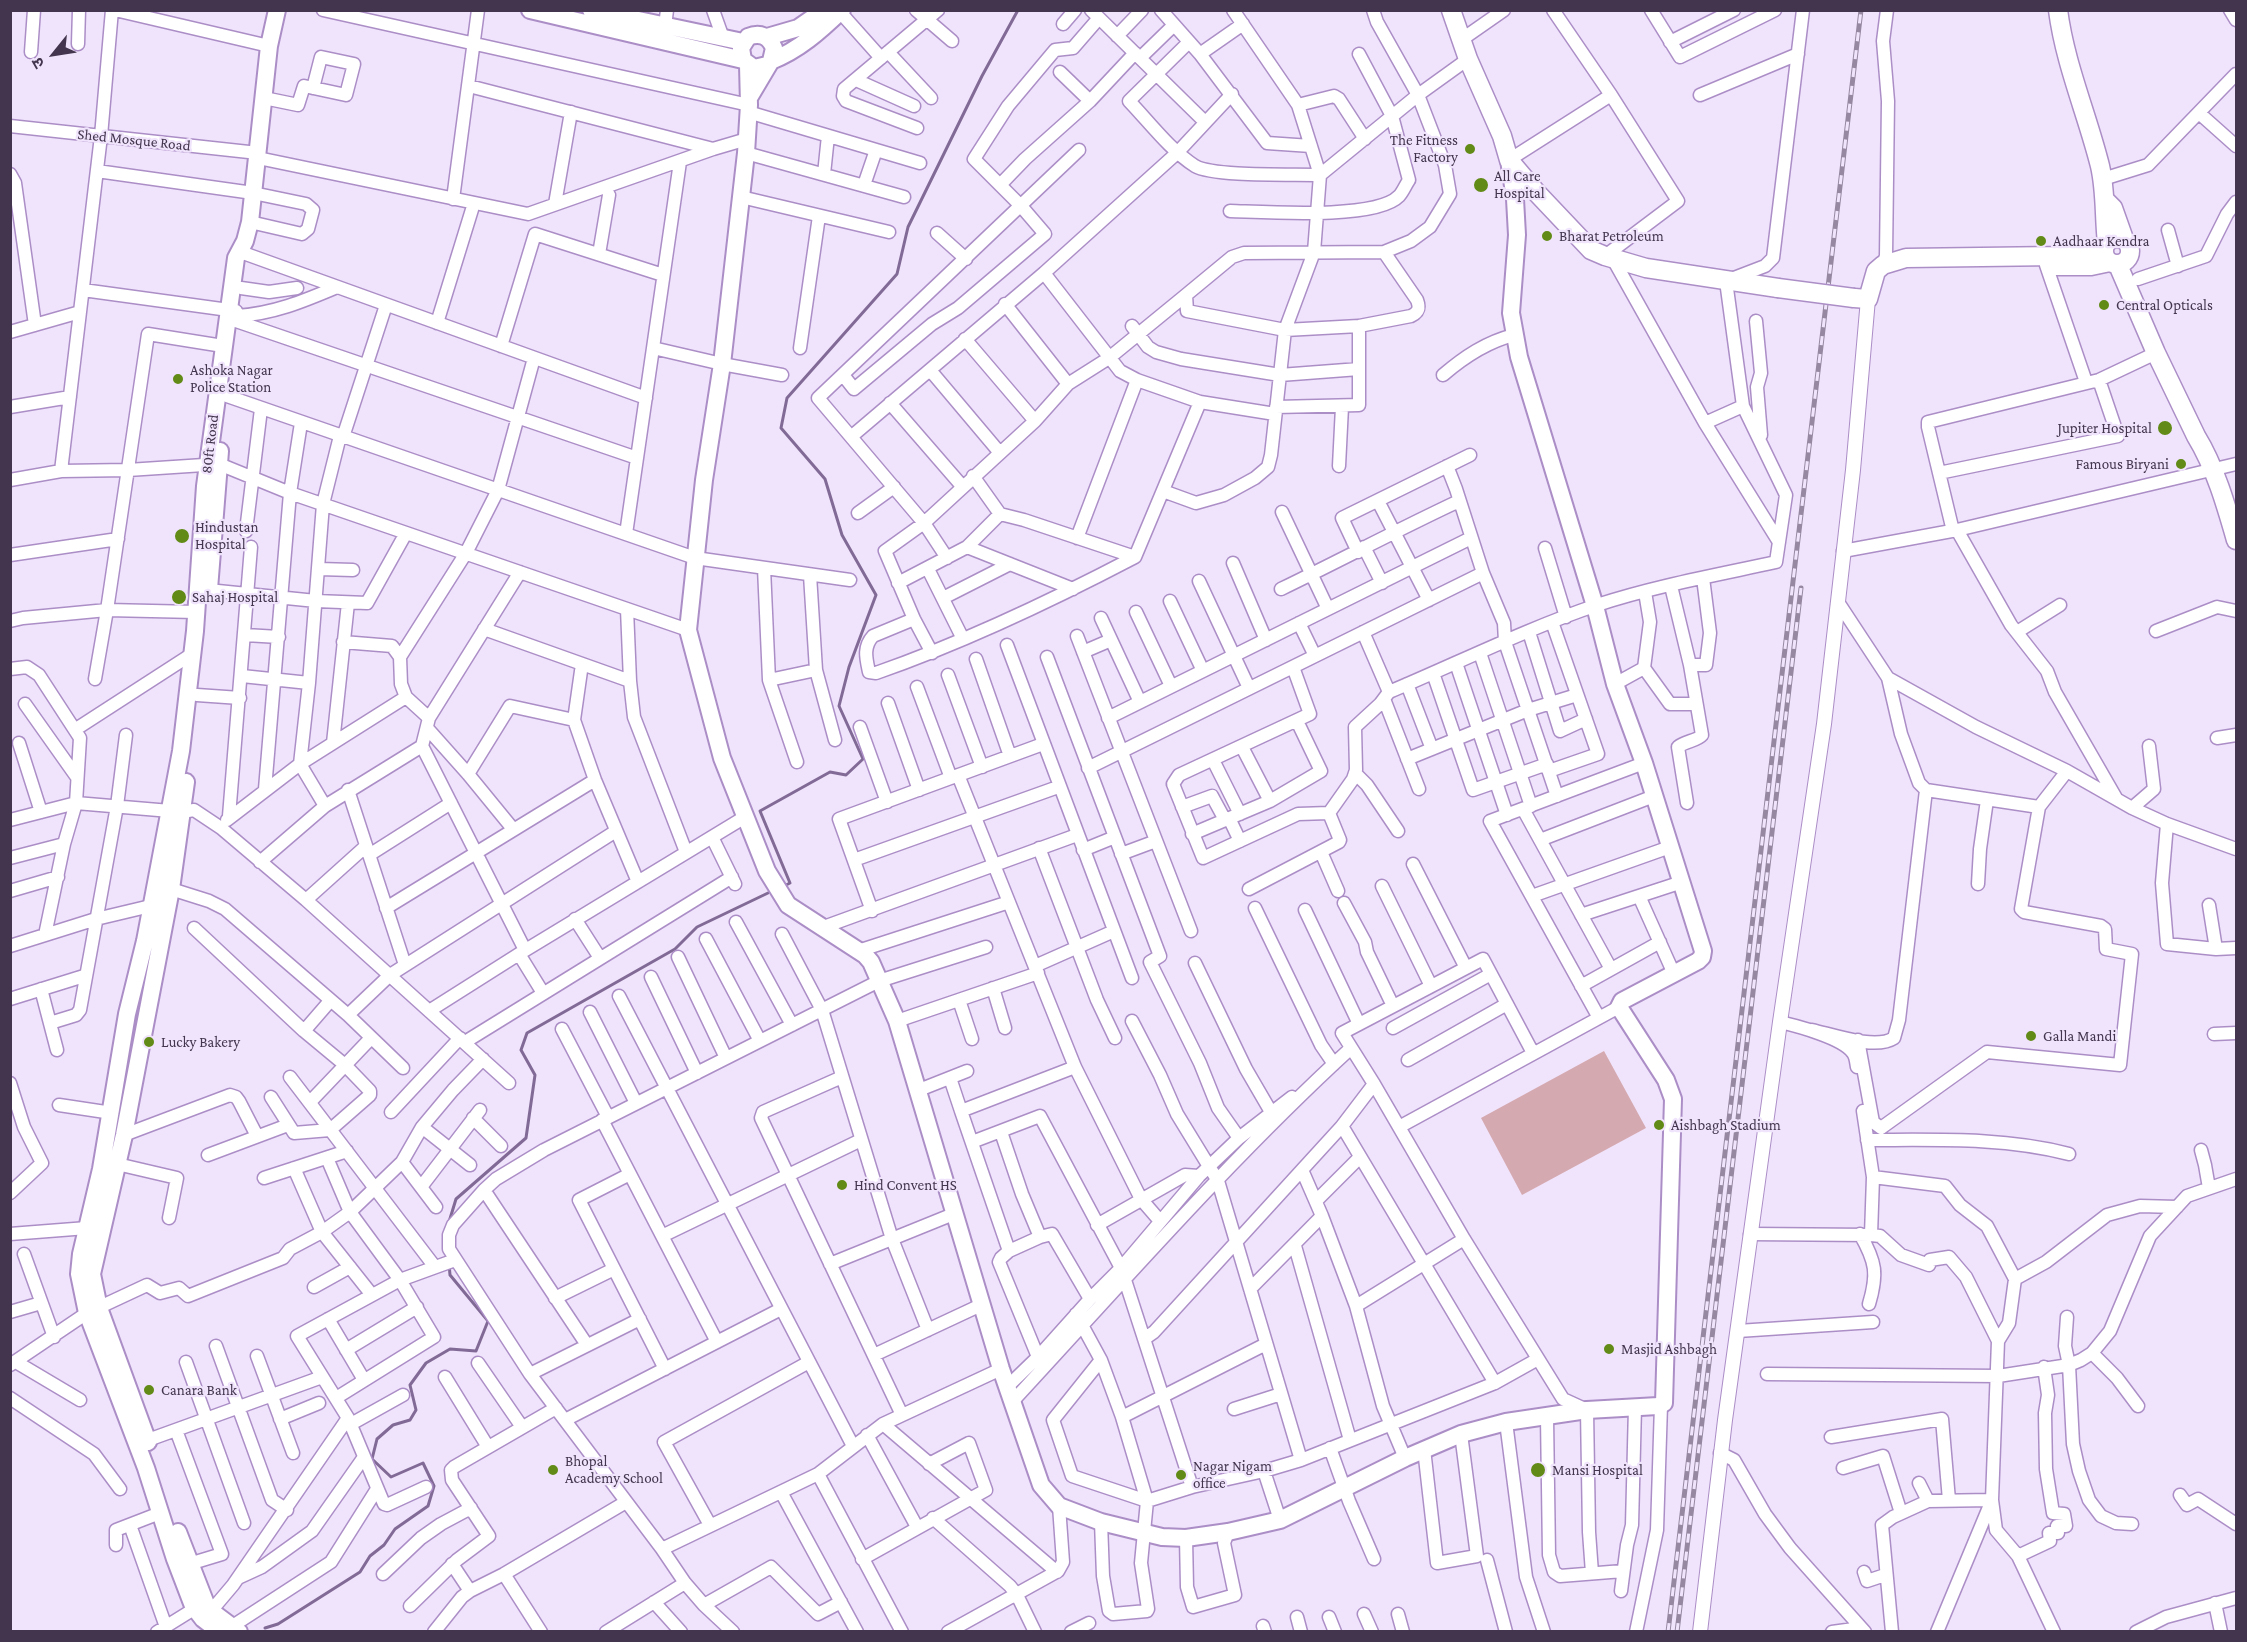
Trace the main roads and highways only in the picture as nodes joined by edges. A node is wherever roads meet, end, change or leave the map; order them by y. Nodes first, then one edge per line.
1 (277, 10) edge
2 (530, 10) edge
3 (1442, 10) edge
4 (1451, 10) edge
5 (2058, 10) edge
6 (595, 11) edge
7 (835, 11) edge
8 (666, 18) edge
9 (767, 37) junction
10 (743, 42) junction
11 (1465, 62) junction
12 (745, 63) junction
13 (769, 63) junction
14 (748, 106) junction
15 (1507, 152) junction
16 (245, 248) junction
17 (2115, 252) junction
18 (1887, 264) junction
19 (234, 314) junction
20 (2203, 444) junction
21 (213, 464) junction
22 (2229, 495) edge
23 (2236, 540) edge
24 (176, 811) junction
25 (164, 899) junction
26 (116, 1134) junction
27 (93, 1311) junction
28 (203, 1610) junction
29 (230, 1630) edge

1 - 16 main road, 80ft Road
2 - 12 main road
3 - 11 main road
4 - 11 main road
5 - 17 main road
6 - 8 main road
7 - 9 main road
7 - 13 main road
8 - 10 main road
9 - 10 main road
9 - 13 main road
10 - 12 main road
11 - 15 main road
12 - 13 main road
12 - 14 main road
13 - 14 main road
14 - 15 main road
15 - 18 main road, bridge
16 - 19 main road
16 - 19 main road, 80ft Road
17 - 18 main road
17 - 18 main road
17 - 20 main road
17 - 20 main road
19 - 21 main road
19 - 21 main road, 80ft Road
20 - 22 main road
21 - 24 main road, 80ft Road
21 - 24 main road
22 - 23 main road
24 - 25 main road
24 - 25 main road
25 - 26 main road
25 - 26 main road
26 - 27 main road
26 - 27 main road
27 - 28 main road
27 - 28 main road
28 - 29 main road

